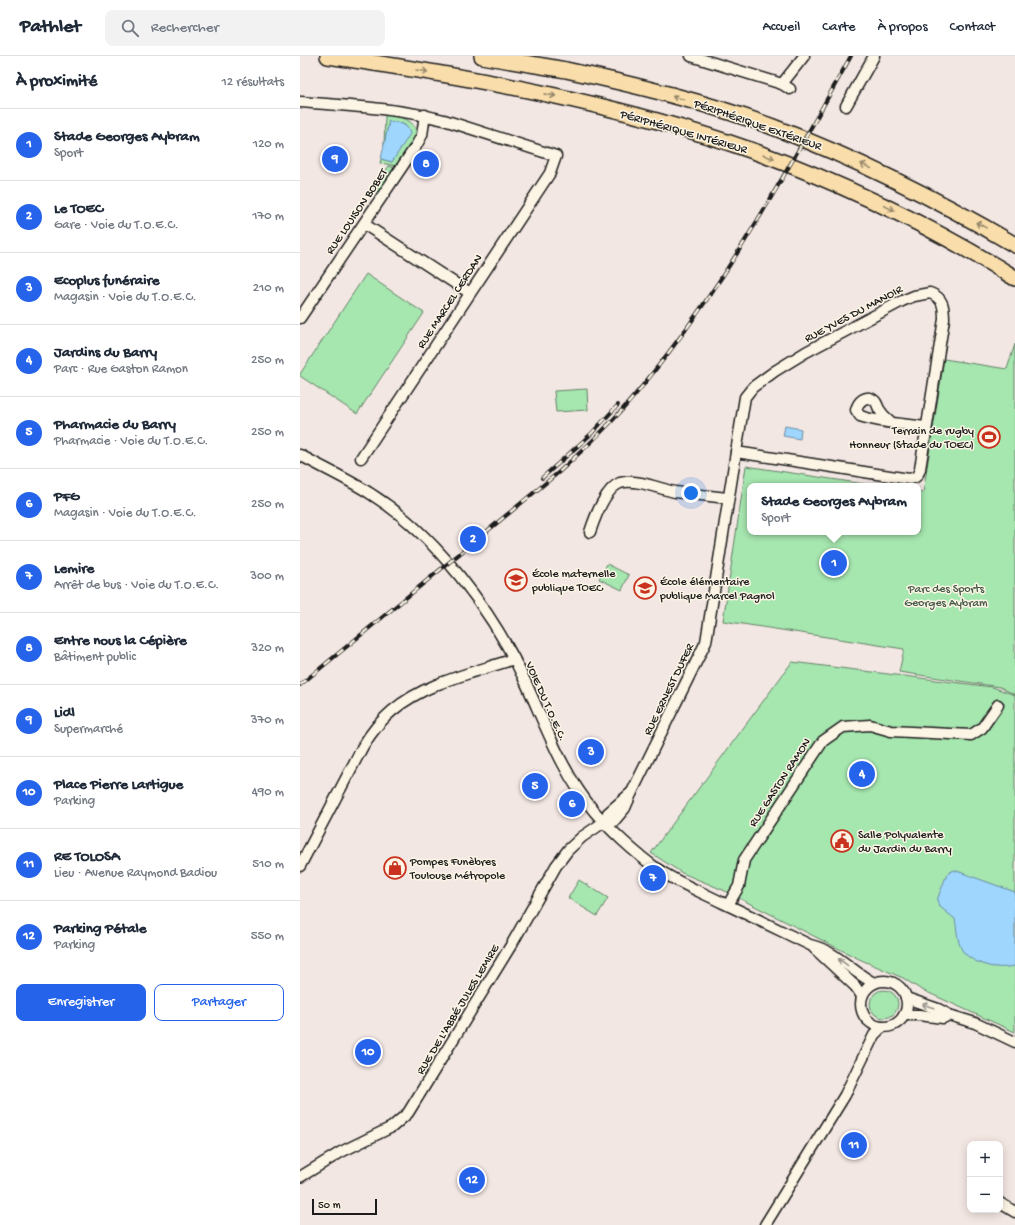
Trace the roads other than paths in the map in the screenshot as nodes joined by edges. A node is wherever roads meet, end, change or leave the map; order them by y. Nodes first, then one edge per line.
1 (328, 56) edge
2 (482, 56) edge
3 (691, 56) edge
4 (804, 56) edge
5 (874, 56) edge
6 (300, 102) edge
7 (846, 106) dead end
8 (425, 116) junction
9 (364, 224) junction
10 (1015, 245) edge
11 (1015, 278) edge
12 (470, 293) junction
13 (304, 305) edge
14 (300, 318) edge
15 (890, 422) dead end
16 (926, 427) junction
17 (736, 452) junction
18 (300, 455) edge
19 (361, 458) dead end
20 (728, 498) junction
21 (590, 532) dead end
22 (514, 659) junction
23 (998, 705) dead end
24 (604, 822) junction
25 (300, 866) edge
26 (728, 905) junction
27 (810, 945) junction
28 (874, 983) junction
29 (862, 996) junction
30 (906, 998) junction
31 (904, 1015) junction
32 (948, 1015) junction
33 (868, 1021) junction
34 (882, 1027) junction
35 (1015, 1042) edge
36 (810, 1150) junction
37 (300, 1177) edge
38 (1003, 1205) edge
39 (1015, 1212) edge
40 (765, 1225) edge

1 -> 11 highway, PÉRIPHÉRIQUE INTÉRIEUR
10 -> 2 highway, PÉRIPHÉRIQUE EXTÉRIEUR
3 - 4 street
5 - 7 street
6 - 8 street
8 - 9 street, RUE LOUISON BOBET
8 - 12 street, RUE MARCEL CERDAN
9 - 12 street
9 - 13 street, RUE LOUISON BOBET
12 - 19 street, RUE MARCEL CERDAN
13 - 14 street, RUE LOUISON BOBET
15 - 16 street
16 - 17 street, RUE YVES DU MANOIR
16 - 17 street, RUE YVES DU MANOIR
17 - 20 street, RUE ERNEST DUFER
18 - 22 street, VOIE DU T.O.E.C.
20 - 21 street
20 - 24 street, RUE ERNEST DUFER
22 - 24 street, VOIE DU T.O.E.C.
22 - 25 street
23 - 26 street, RUE GASTON RAMON
24 - 26 street, VOIE DU T.O.E.C.
24 - 37 street, RUE DE L'ABBÉ JULES LEMIRE
26 - 27 street, VOIE DU T.O.E.C.
28 -> 27 street, VOIE DU T.O.E.C.
27 - 29 street, VOIE DU T.O.E.C.
28 - 29 street
28 - 30 street
29 - 33 street
30 - 31 street
32 -> 30 street
31 - 32 street
31 - 34 street
32 - 35 street
33 - 34 street
33 - 36 street
34 - 36 street
36 - 40 street
38 - 39 street

